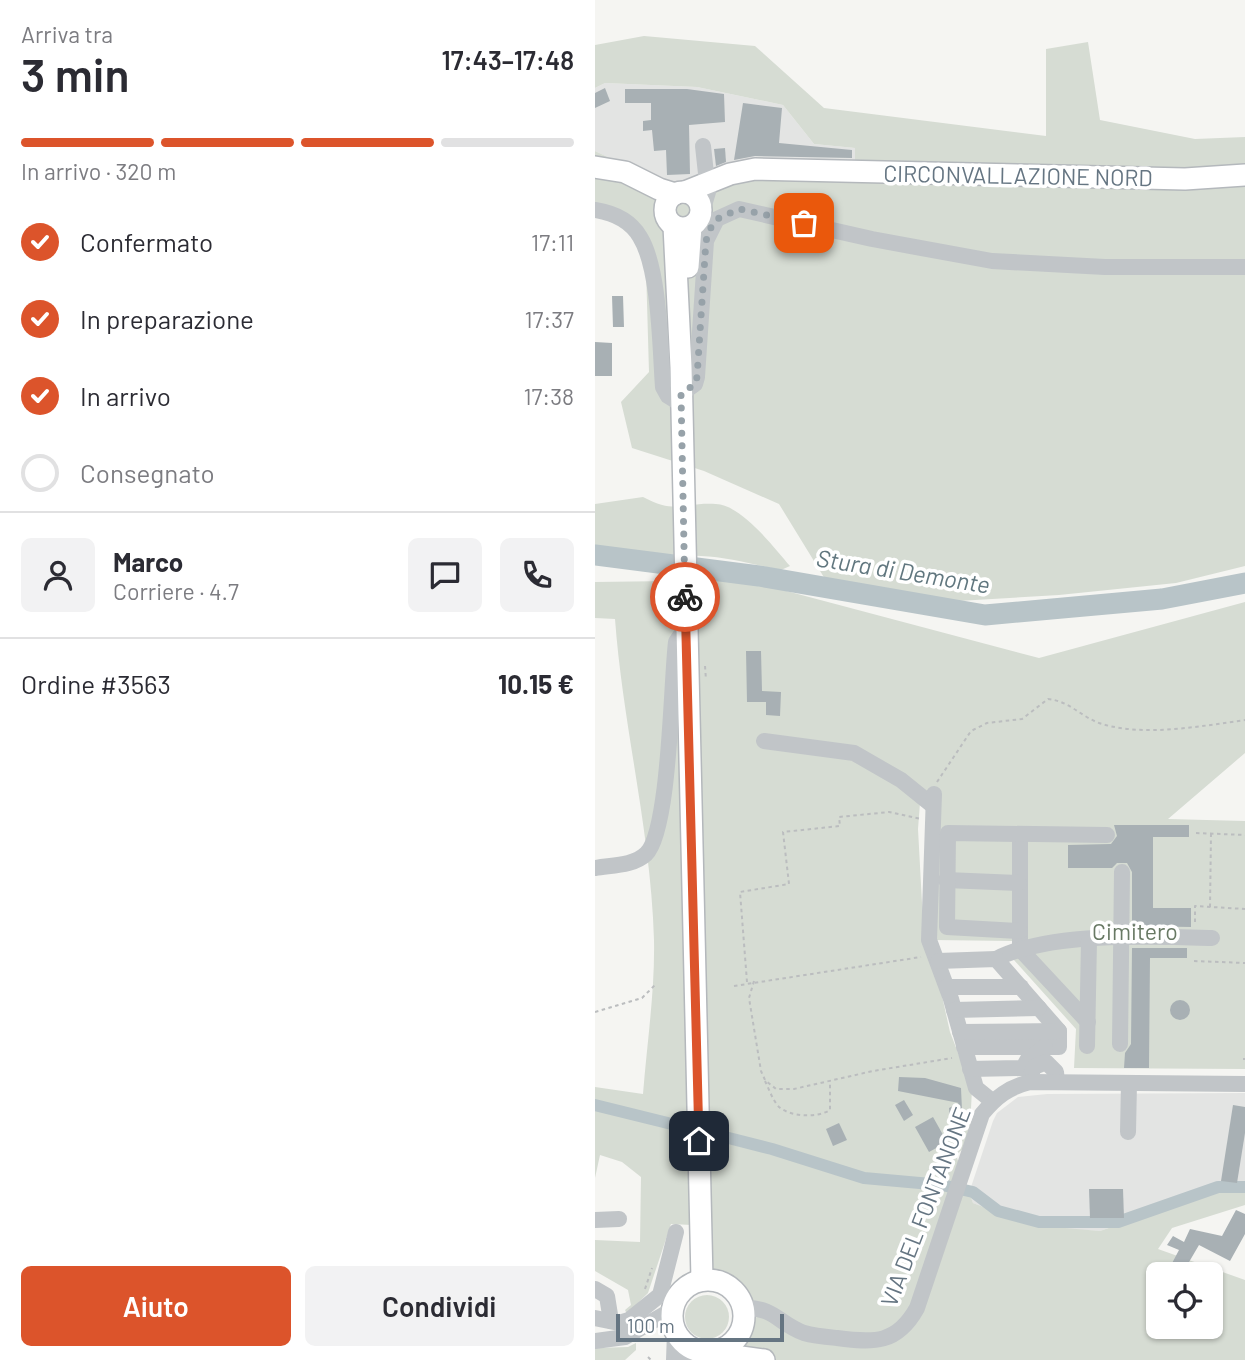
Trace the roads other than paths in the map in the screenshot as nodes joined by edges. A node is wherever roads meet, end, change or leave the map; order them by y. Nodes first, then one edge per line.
1 (703, 146) dead end
2 (595, 167) edge
3 (1245, 175) edge
4 (689, 197) junction
5 (595, 210) edge
6 (682, 227) junction
7 (1245, 267) edge
8 (681, 399) junction
9 (686, 627) junction
10 (764, 741) dead end
11 (1020, 834) junction
12 (1107, 835) dead end
13 (595, 867) edge
14 (1122, 872) dead end
15 (946, 880) junction
16 (1019, 883) junction
17 (1020, 931) junction
18 (1122, 935) junction
19 (1212, 938) dead end
20 (1089, 940) junction
21 (1020, 948) junction
22 (937, 958) junction
23 (996, 959) junction
24 (947, 987) junction
25 (1021, 987) junction
26 (1039, 1008) junction
27 (954, 1010) junction
28 (1088, 1023) junction
29 (1059, 1031) junction
30 (1121, 1044) dead end
31 (1087, 1046) dead end
32 (1045, 1047) junction
33 (965, 1052) junction
34 (1129, 1083) junction
35 (1245, 1084) edge
36 (992, 1101) junction
37 (1128, 1132) dead end
38 (619, 1219) dead end
39 (595, 1220) edge
40 (675, 1232) dead end
41 (702, 1280) junction
42 (595, 1289) edge
43 (669, 1302) junction
44 (744, 1317) junction
45 (603, 1320) edge
46 (595, 1341) edge
47 (690, 1356) edge
48 (758, 1358) edge

1 - 4 street
2 - 4 main road
3 - 4 main road, CIRCONVALLAZIONE NORD
4 - 6 main road
4 - 6 main road
5 - 8 street
6 - 8 main road
7 - 8 street
8 - 9 main road
9 - 13 street
9 - 41 main road
10 - 22 street, VIA DEL FONTANONE
11 - 12 street
11 - 15 street
11 - 16 street
14 - 18 street
15 - 16 street
15 - 17 street
16 - 17 street
17 - 21 street
18 - 19 street
18 - 20 street
18 - 30 street
20 - 21 street
20 - 28 street
21 - 23 street
21 - 28 street
22 - 23 street
22 - 24 street, VIA DEL FONTANONE
23 - 25 street
24 - 25 street
24 - 27 street, VIA DEL FONTANONE
25 - 26 street
26 - 27 street
26 - 29 street
27 - 33 street, VIA DEL FONTANONE
28 - 31 street
29 - 32 street
29 - 33 street
32 - 33 street
32 - 33 street
33 - 36 street, VIA DEL FONTANONE
34 - 35 street, VIA DEL FONTANONE
34 - 36 street, VIA DEL FONTANONE
34 - 37 street
36 - 44 street, VIA DEL FONTANONE
38 - 39 street
40 - 43 street
41 - 43 main road
41 - 44 main road
42 - 45 street
43 - 45 street
43 - 46 street
43 - 47 main road
44 - 47 main road
44 - 48 main road
47 - 48 main road

